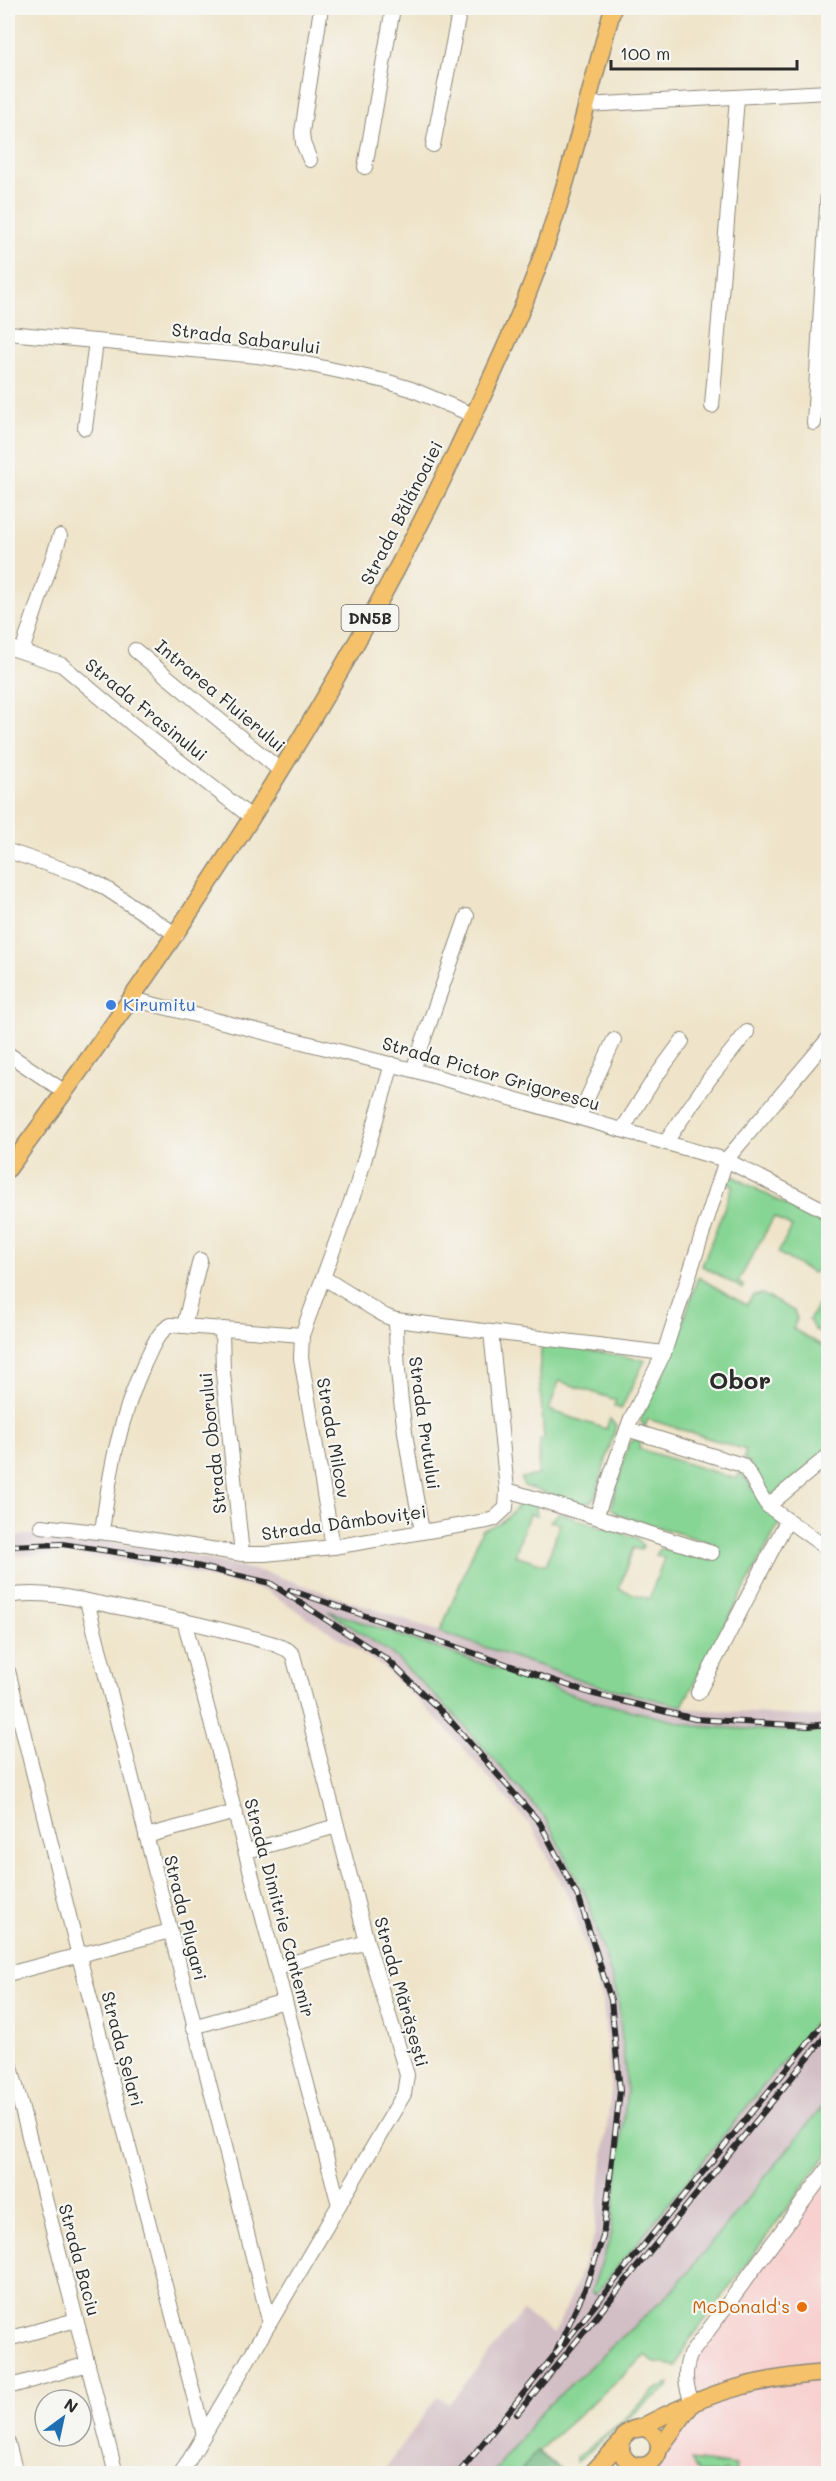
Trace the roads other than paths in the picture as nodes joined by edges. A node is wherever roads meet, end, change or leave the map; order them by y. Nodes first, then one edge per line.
1 (321, 8) edge
2 (393, 8) edge
3 (460, 8) edge
4 (613, 8) edge
5 (828, 92) edge
6 (736, 98) junction
7 (585, 105) junction
8 (434, 145) dead end
9 (310, 160) dead end
10 (366, 167) dead end
11 (828, 191) edge
12 (8, 333) edge
13 (96, 341) junction
14 (712, 406) dead end
15 (473, 415) junction
16 (814, 423) dead end
17 (85, 428) dead end
18 (60, 536) dead end
19 (8, 647) edge
20 (135, 650) dead end
21 (22, 651) junction
22 (281, 771) junction
23 (252, 818) junction
24 (8, 851) edge
25 (467, 916) dead end
26 (177, 935) junction
27 (132, 999) junction
28 (747, 1032) dead end
29 (828, 1039) edge
30 (614, 1040) dead end
31 (682, 1041) dead end
32 (8, 1054) edge
33 (392, 1064) junction
34 (413, 1070) junction
35 (65, 1092) junction
36 (579, 1116) junction
37 (622, 1130) junction
38 (665, 1143) junction
39 (726, 1160) junction
40 (8, 1169) edge
41 (828, 1212) edge
42 (200, 1260) dead end
43 (324, 1278) junction
44 (396, 1320) junction
45 (184, 1326) junction
46 (222, 1329) junction
47 (491, 1332) junction
48 (302, 1335) junction
49 (664, 1353) junction
50 (627, 1429) junction
51 (828, 1456) edge
52 (507, 1490) junction
53 (768, 1506) junction
54 (596, 1517) junction
55 (787, 1521) junction
56 (41, 1526) dead end
57 (422, 1531) junction
58 (102, 1532) junction
59 (333, 1546) junction
60 (828, 1549) edge
61 (712, 1552) dead end
62 (242, 1554) junction
63 (8, 1596) edge
64 (87, 1601) junction
65 (184, 1620) junction
66 (8, 1671) edge
67 (698, 1693) dead end
68 (236, 1812) junction
69 (337, 1826) junction
70 (146, 1836) junction
71 (246, 1851) junction
72 (170, 1931) junction
73 (367, 1942) junction
74 (79, 1956) junction
75 (277, 1967) junction
76 (8, 1974) edge
77 (285, 2001) junction
78 (193, 2027) junction
79 (8, 2055) edge
80 (828, 2168) edge
81 (339, 2205) junction
82 (76, 2320) junction
83 (269, 2320) junction
84 (8, 2339) edge
85 (88, 2364) junction
86 (828, 2373) edge
87 (8, 2387) edge
88 (692, 2403) junction
89 (638, 2429) junction
90 (204, 2434) junction
91 (622, 2441) junction
92 (8, 2443) edge
93 (658, 2450) junction
94 (636, 2466) junction
95 (16, 2474) edge
96 (116, 2474) edge
97 (181, 2474) edge
98 (591, 2474) edge
99 (618, 2474) edge

1 - 9 street
2 - 10 street
3 - 8 street
4 - 7 main road, Strada Bălănoaiei / DN5B
5 - 6 street
6 - 7 street
6 - 14 street
7 - 15 main road, Strada Bălănoaiei / DN5B
11 - 16 street
12 - 13 street, Strada Sabarului
13 - 15 street, Strada Sabarului
13 - 17 street
15 - 22 main road, Strada Bălănoaiei / DN5B
18 - 21 street
19 - 21 street, Strada Frasinului
20 - 22 street, Intrarea Fluierului
21 - 23 street, Strada Frasinului
22 - 23 main road, Strada Bălănoaiei / DN5B
23 - 26 main road, Strada Bălănoaiei / DN5B
24 - 26 street
25 - 34 street
26 - 27 main road, Strada Bălănoaiei / DN5B
27 - 33 street, Strada Pictor Grigorescu
27 - 35 main road, Strada Bălănoaiei / DN5B
28 - 38 street
29 - 39 street
30 - 36 street
31 - 37 street
32 - 35 street
33 - 34 street, Strada Pictor Grigorescu
33 - 43 street
34 - 36 street, Strada Pictor Grigorescu
35 - 40 main road, Strada Bălănoaiei / DN5B
36 - 37 street, Strada Pictor Grigorescu
37 - 38 street, Strada Pictor Grigorescu
38 - 39 street, Strada Pictor Grigorescu
39 - 41 street, Strada Pictor Grigorescu
39 - 49 street
42 - 45 street
43 - 44 street
43 - 48 street
44 - 47 street
44 - 57 street, Strada Prutului
45 - 46 street
45 - 58 street
46 - 48 street
46 - 62 street, Strada Oborului
47 - 49 street
47 - 52 street
48 - 59 street, Strada Milcov
49 - 50 street
50 - 53 street
50 - 54 street
51 - 53 street
52 - 54 street
52 - 57 street, Strada Dâmboviței
53 - 55 street
54 - 61 street
55 - 60 street
55 - 67 street
56 - 58 street, Strada Dâmboviței
57 - 59 street, Strada Dâmboviței
58 - 62 street, Strada Dâmboviței
59 - 62 street, Strada Dâmboviței
63 - 64 street
64 - 65 street, Strada Mărășești
64 - 70 street, Strada Plugari
65 - 68 street, Strada Dimitrie Cantemir
65 - 69 street, Strada Mărășești
66 - 74 street, Strada Șelari
68 - 70 street
68 - 71 street, Strada Dimitrie Cantemir
69 - 71 street
69 - 73 street, Strada Mărășești
70 - 72 street, Strada Plugari
71 - 75 street, Strada Dimitrie Cantemir
72 - 74 street
72 - 78 street, Strada Plugari
73 - 75 street
73 - 81 street, Strada Mărășești
74 - 76 street
74 - 90 street, Strada Șelari
75 - 77 street, Strada Dimitrie Cantemir
77 - 78 street
77 - 81 street, Strada Dimitrie Cantemir
78 - 83 street, Strada Plugari
79 - 82 street, Strada Baciu
80 - 88 street
81 - 83 street, Strada Mărășești
82 - 84 street
82 - 85 street, Strada Baciu
83 - 90 street, Strada Mărășești
85 - 87 street
85 - 96 street, Strada Baciu
86 - 88 main road
88 - 89 main road
88 - 93 main road
89 - 91 main road
89 - 93 main road
90 - 97 street, Strada Mărășești
91 - 94 main road
91 - 98 main road
92 - 95 street
93 - 94 main road
94 - 99 main road

